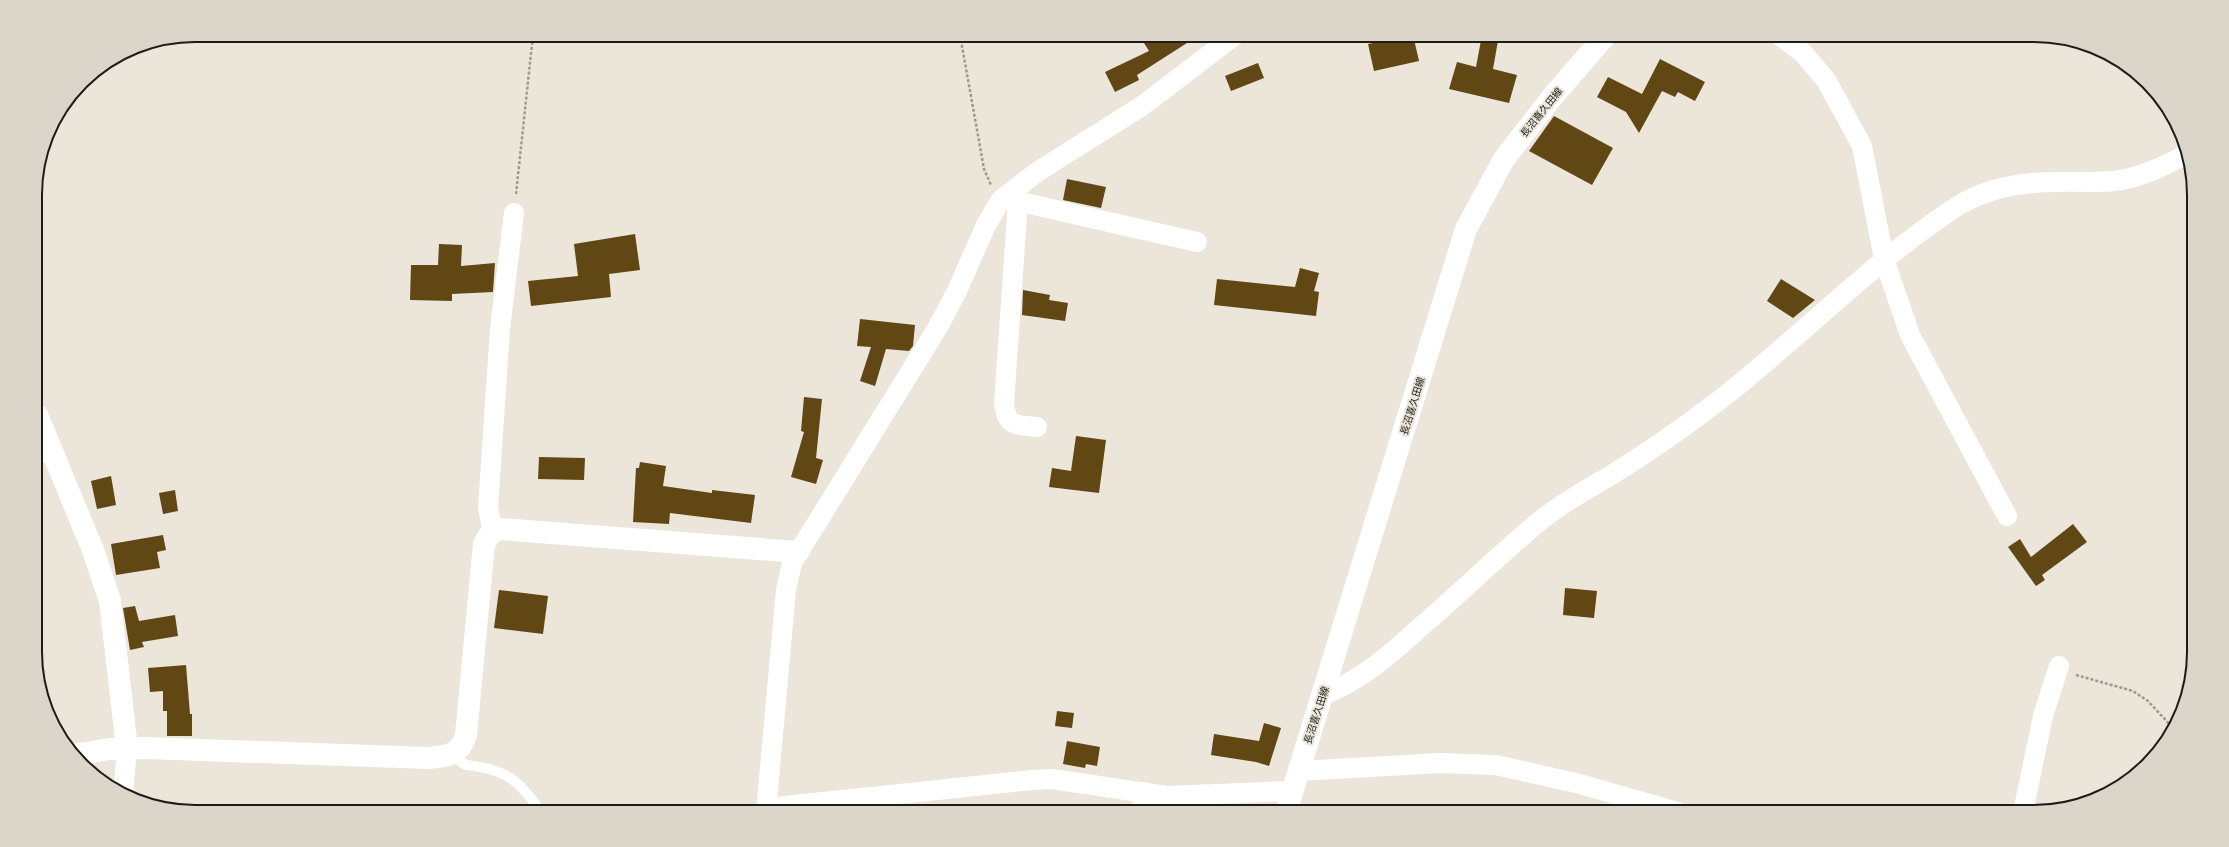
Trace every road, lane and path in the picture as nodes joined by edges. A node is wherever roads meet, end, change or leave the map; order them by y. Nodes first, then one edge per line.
1 (532, 42) edge
2 (961, 42) edge
3 (1226, 42) edge
4 (1600, 42) edge
5 (1788, 42) edge
6 (2182, 156) edge
7 (1009, 198) junction
8 (514, 213) joint
9 (1197, 242) dead end
10 (1884, 259) junction
11 (1037, 427) dead end
12 (42, 442) edge
13 (44, 453) edge
14 (2007, 516) dead end
15 (493, 532) junction
16 (798, 552) junction
17 (2059, 666) joint
18 (1323, 695) junction
19 (2169, 725) edge
20 (127, 748) junction
21 (80, 753) edge
22 (456, 753) junction
23 (1295, 781) junction
24 (123, 787) edge
25 (1145, 792) junction
26 (536, 805) edge
27 (761, 805) edge
28 (805, 805) edge
29 (1142, 805) edge
30 (1288, 805) edge
31 (1653, 805) edge
32 (2024, 805) edge

1 - 8 path
2 - 7 path
3 - 7 street
4 - 18 street, 長沼喜久田線
5 - 10 street
6 - 10 street
7 - 9 street
7 - 11 street
7 - 16 street
8 - 15 street
10 - 14 street
10 - 18 street
12 - 13 street
13 - 20 street
15 - 16 street
15 - 22 street
16 - 27 street
17 - 19 path
17 - 32 street
18 - 23 street, 長沼喜久田線
20 - 21 street
20 - 22 street
20 - 24 street
22 - 26 lane
23 - 25 street
23 - 30 street, 長沼喜久田線
23 - 31 street
25 - 28 street
25 - 29 street

